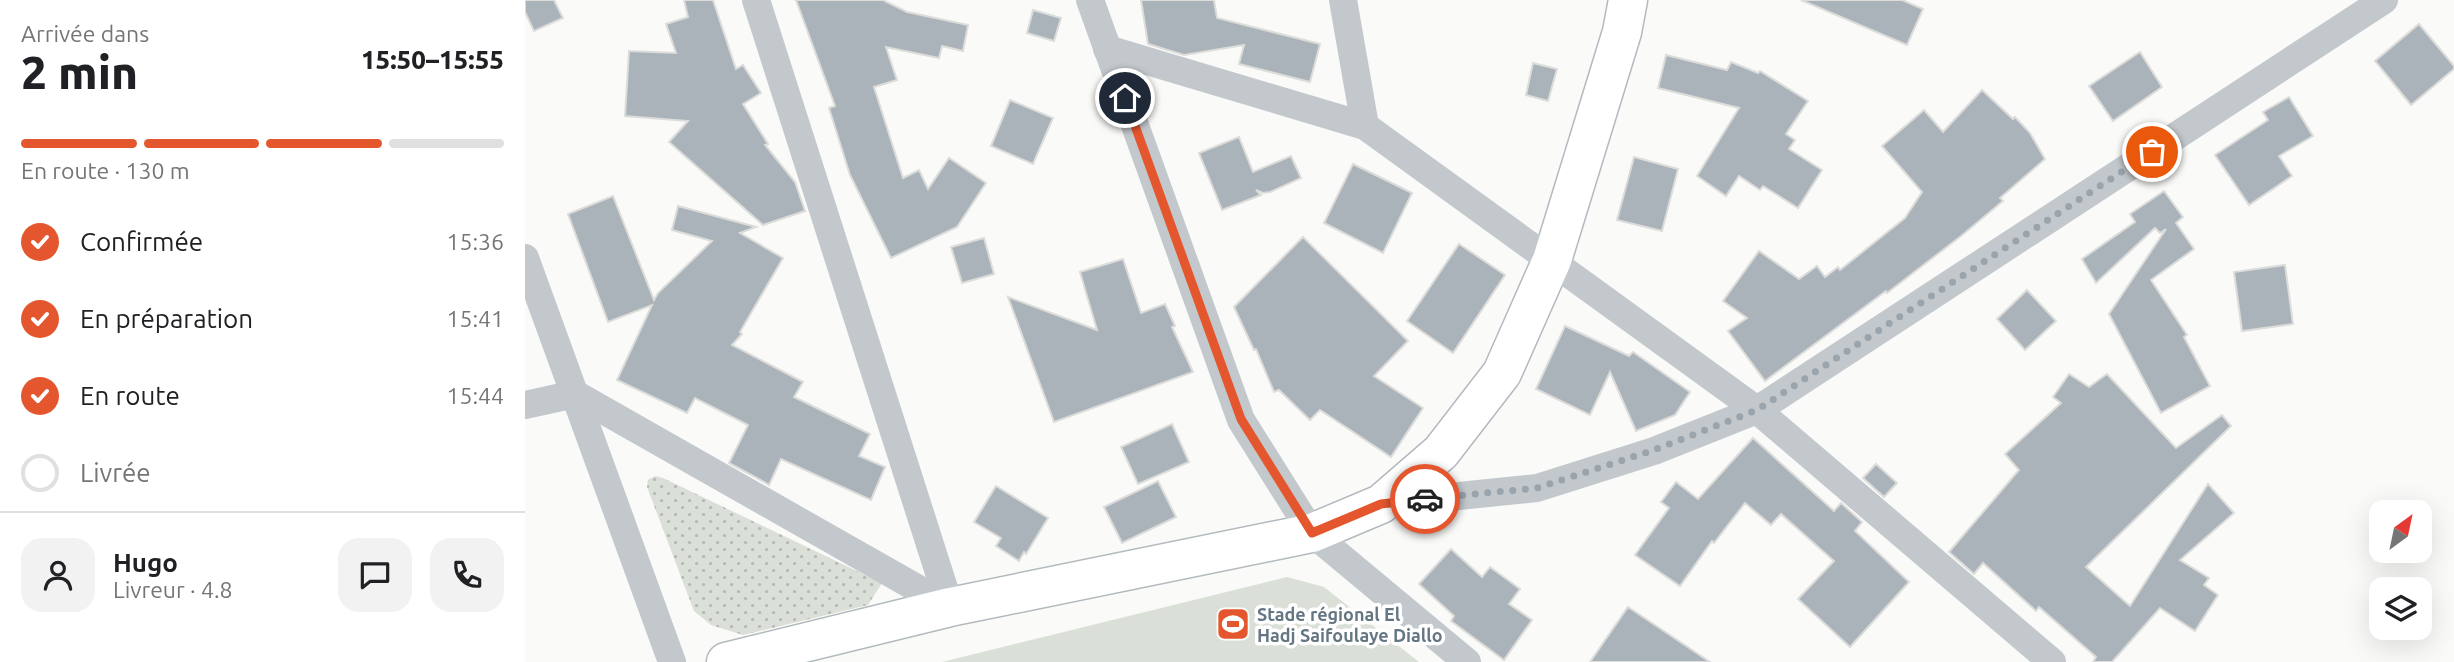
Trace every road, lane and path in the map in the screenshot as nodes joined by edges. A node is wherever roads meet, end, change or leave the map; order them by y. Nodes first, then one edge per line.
1 (756, 0) edge
2 (1090, 0) edge
3 (1343, 0) edge
4 (1628, 0) edge
5 (2384, 0) edge
6 (1107, 48) junction
7 (1364, 126) junction
8 (525, 258) edge
9 (1552, 260) junction
10 (575, 394) junction
11 (525, 405) edge
12 (1757, 410) junction
13 (1381, 504) junction
14 (1312, 533) junction
15 (950, 607) junction
16 (672, 662) edge
17 (726, 662) edge
18 (1467, 662) edge
19 (2052, 662) edge

1 - 15 street
2 - 6 street
3 - 7 street
4 - 9 street
5 - 12 street
6 - 7 street
6 - 14 street
7 - 9 street
8 - 10 street
9 - 12 street
9 - 13 street
10 - 11 street
10 - 15 street
10 - 16 street
12 - 13 street
12 - 19 street
13 - 14 street
14 - 15 street
14 - 18 street
15 - 17 street

